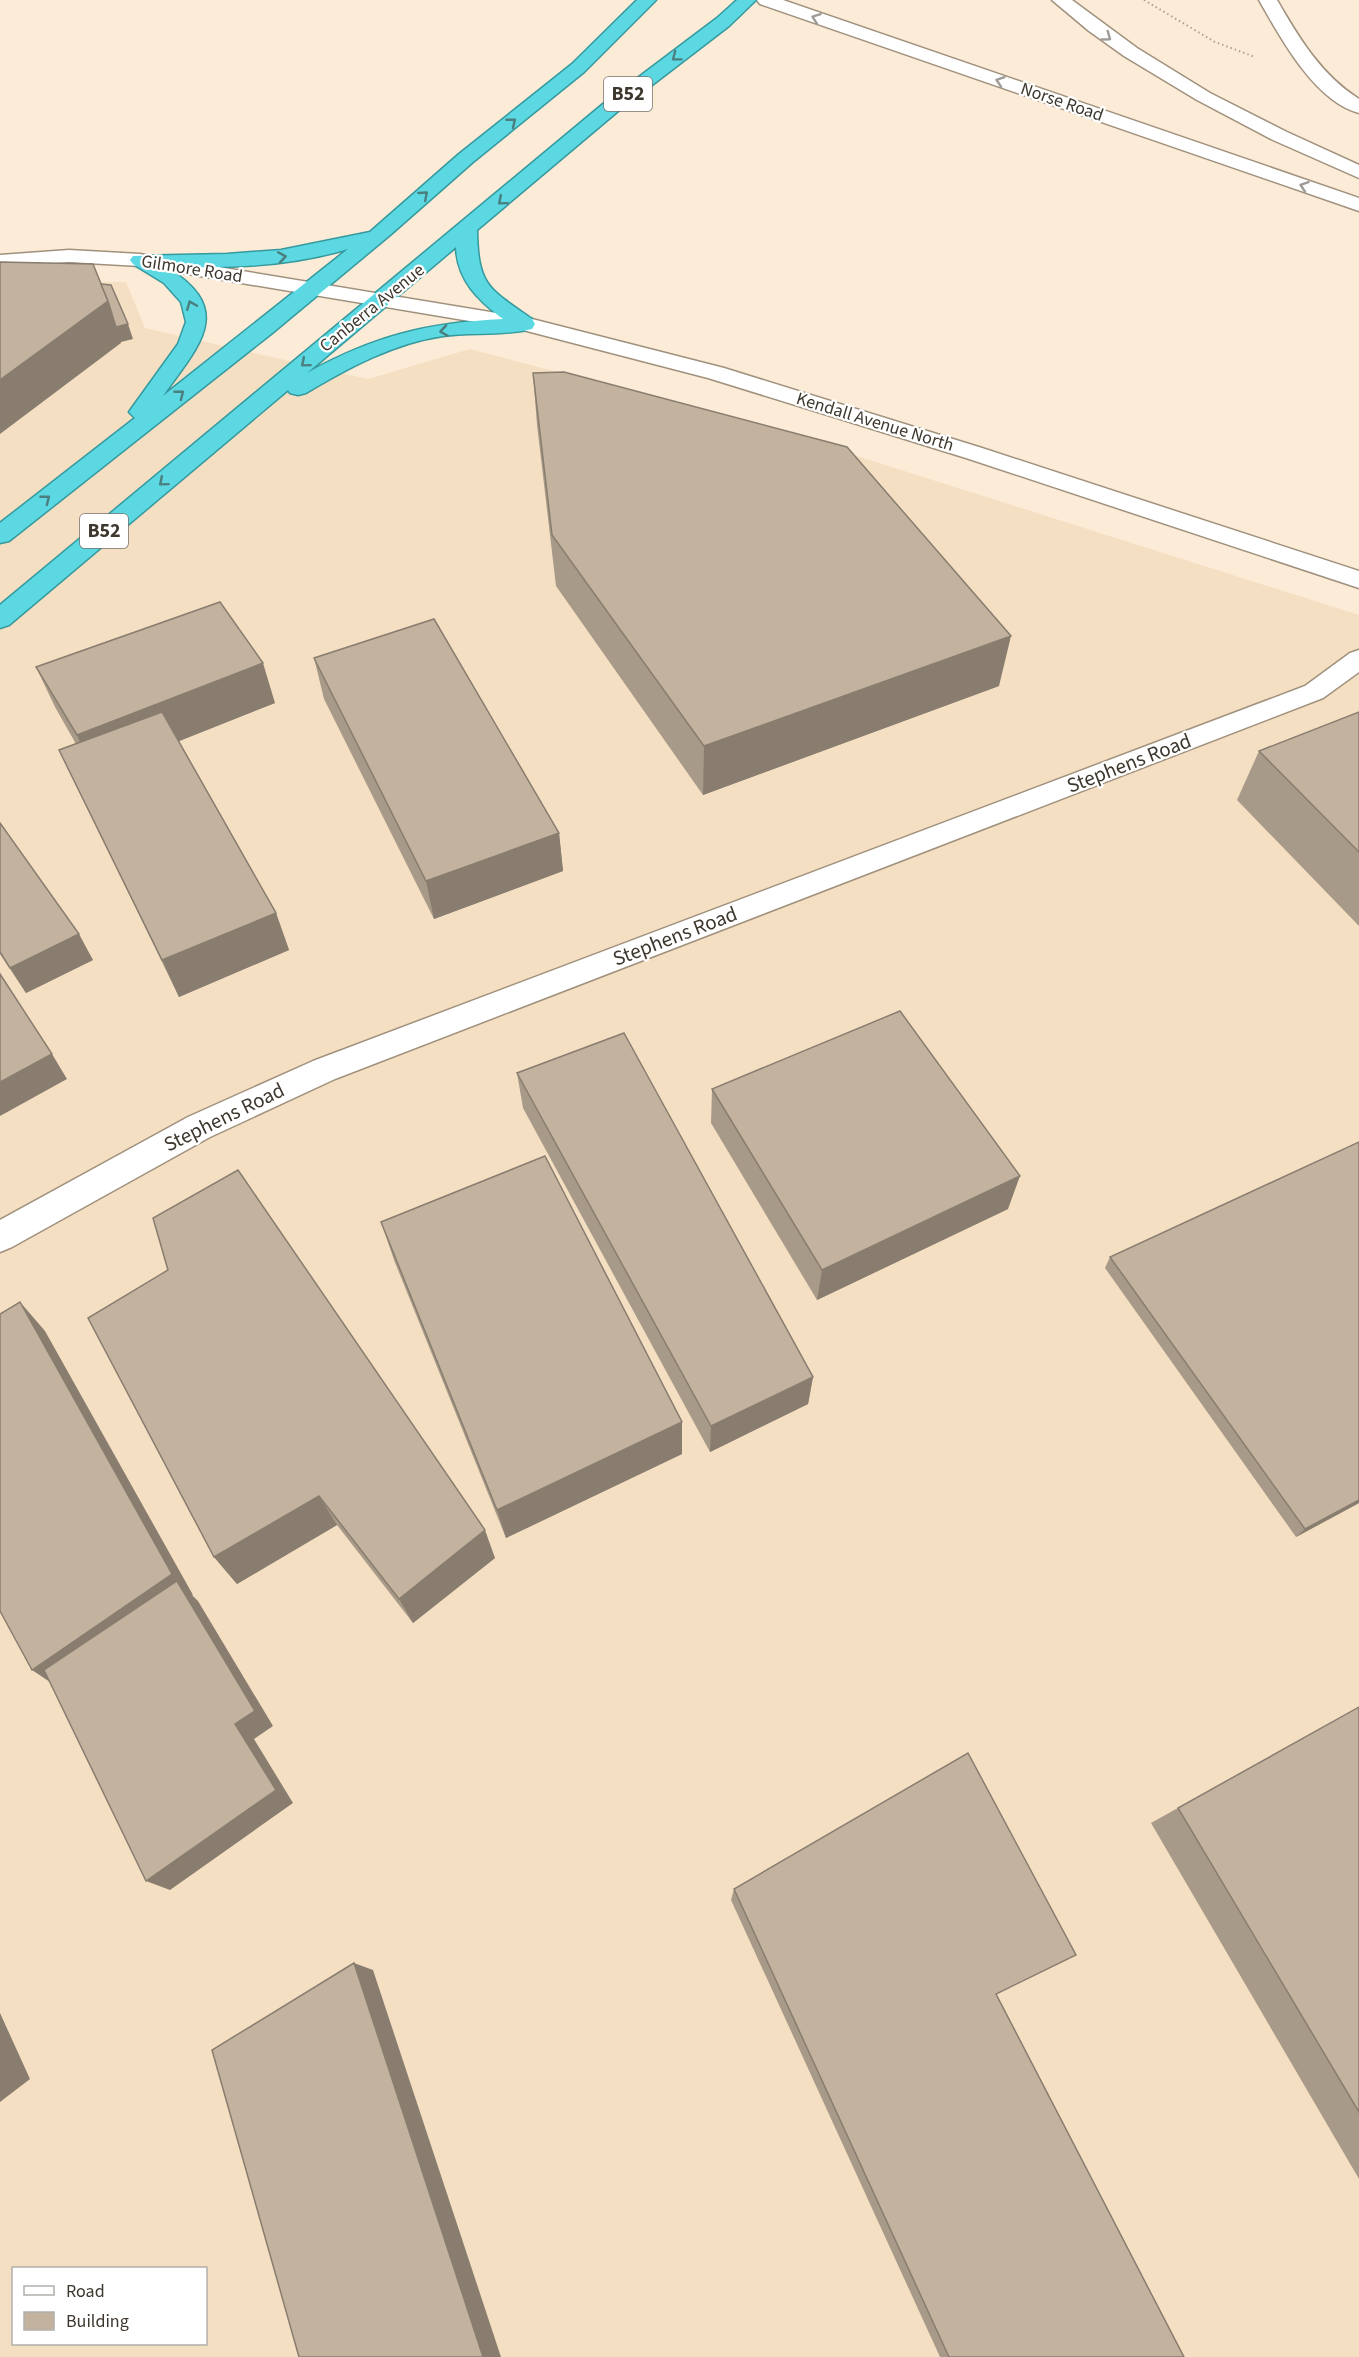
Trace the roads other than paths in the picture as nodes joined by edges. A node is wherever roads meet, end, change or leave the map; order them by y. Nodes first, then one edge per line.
1 (747, 0) edge
2 (766, 0) edge
3 (1061, 0) edge
4 (1268, 0) edge
5 (645, 2) edge
6 (1359, 107) edge
7 (1359, 172) edge
8 (1359, 205) edge
9 (467, 230) junction
10 (383, 231) junction
11 (140, 260) junction
12 (0, 261) edge
13 (310, 289) junction
14 (382, 298) junction
15 (524, 324) junction
16 (118, 443) junction
17 (208, 444) junction
18 (0, 535) edge
19 (1359, 580) edge
20 (0, 619) edge
21 (1359, 659) edge
22 (0, 1237) edge

1 -> 9 highway, Canberra Avenue / B52
8 -> 2 street, Norse Road
3 -> 7 street
4 - 6 street
10 -> 5 highway, B52
9 - 14 highway, Canberra Avenue / B52
9 - 15 highway
11 -> 10 highway
10 - 13 highway, B52
11 - 12 street, Gilmore Road
11 - 13 street, Gilmore Road
16 -> 11 highway
13 - 14 street, Gilmore Road
16 -> 13 highway, B52
14 - 15 street, Kendall Avenue North
14 -> 17 highway, Canberra Avenue / B52
15 -> 17 highway
15 - 19 street, Kendall Avenue North
18 -> 16 highway, B52
17 -> 20 highway, Canberra Avenue / B52
21 - 22 street, Stephens Road

